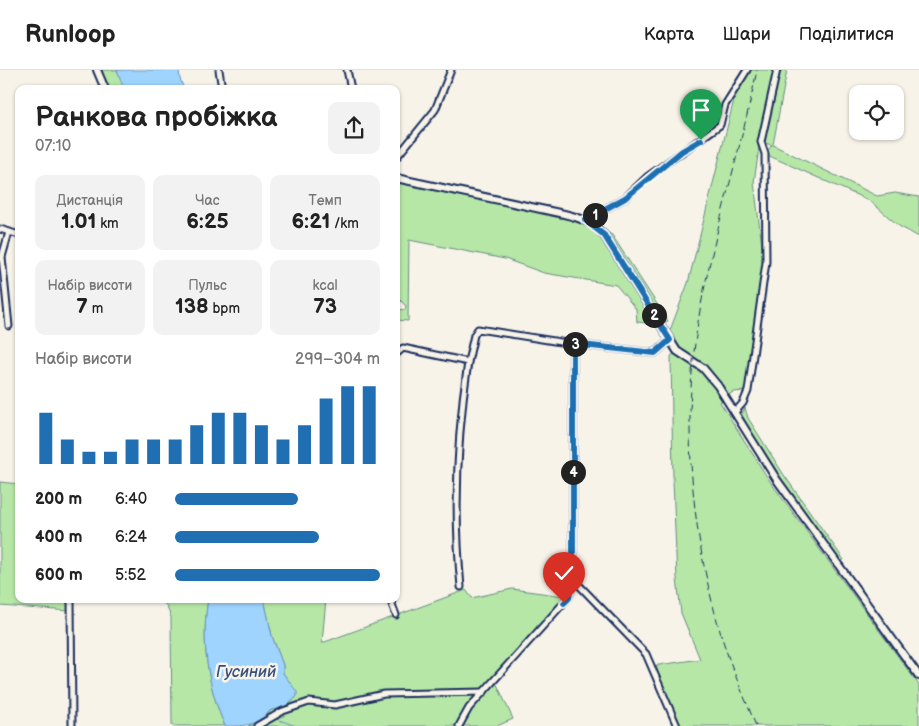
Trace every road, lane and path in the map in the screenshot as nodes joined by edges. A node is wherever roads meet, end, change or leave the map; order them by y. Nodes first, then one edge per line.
1 (97, 70) edge
2 (219, 70) edge
3 (347, 70) edge
4 (451, 70) edge
5 (747, 70) edge
6 (777, 70) edge
7 (103, 85) edge
8 (221, 85) edge
9 (350, 85) edge
10 (400, 153) edge
11 (400, 179) edge
12 (585, 220) junction
13 (0, 229) edge
14 (9, 232) junction
15 (15, 234) edge
16 (9, 326) dead end
17 (670, 340) junction
18 (573, 344) junction
19 (400, 351) edge
20 (468, 362) junction
21 (735, 412) junction
22 (573, 579) junction
23 (461, 586) dead end
24 (71, 603) edge
25 (392, 603) edge
26 (396, 615) dead end
27 (919, 676) edge
28 (484, 692) junction
29 (72, 726) edge
30 (257, 726) edge
31 (459, 726) edge
32 (677, 726) edge

1 - 7 main road
2 - 8 street
3 - 9 street
4 - 10 street
5 - 12 street
6 - 21 street
11 - 12 main road
12 - 17 main road
13 - 14 street
14 - 15 street
14 - 16 street
17 - 18 street
17 - 21 main road
18 - 20 street
18 - 22 street
19 - 20 street
20 - 23 street
21 - 27 main road
22 - 28 street
22 - 32 street
24 - 29 street
25 - 26 street
28 - 30 street
28 - 31 street

